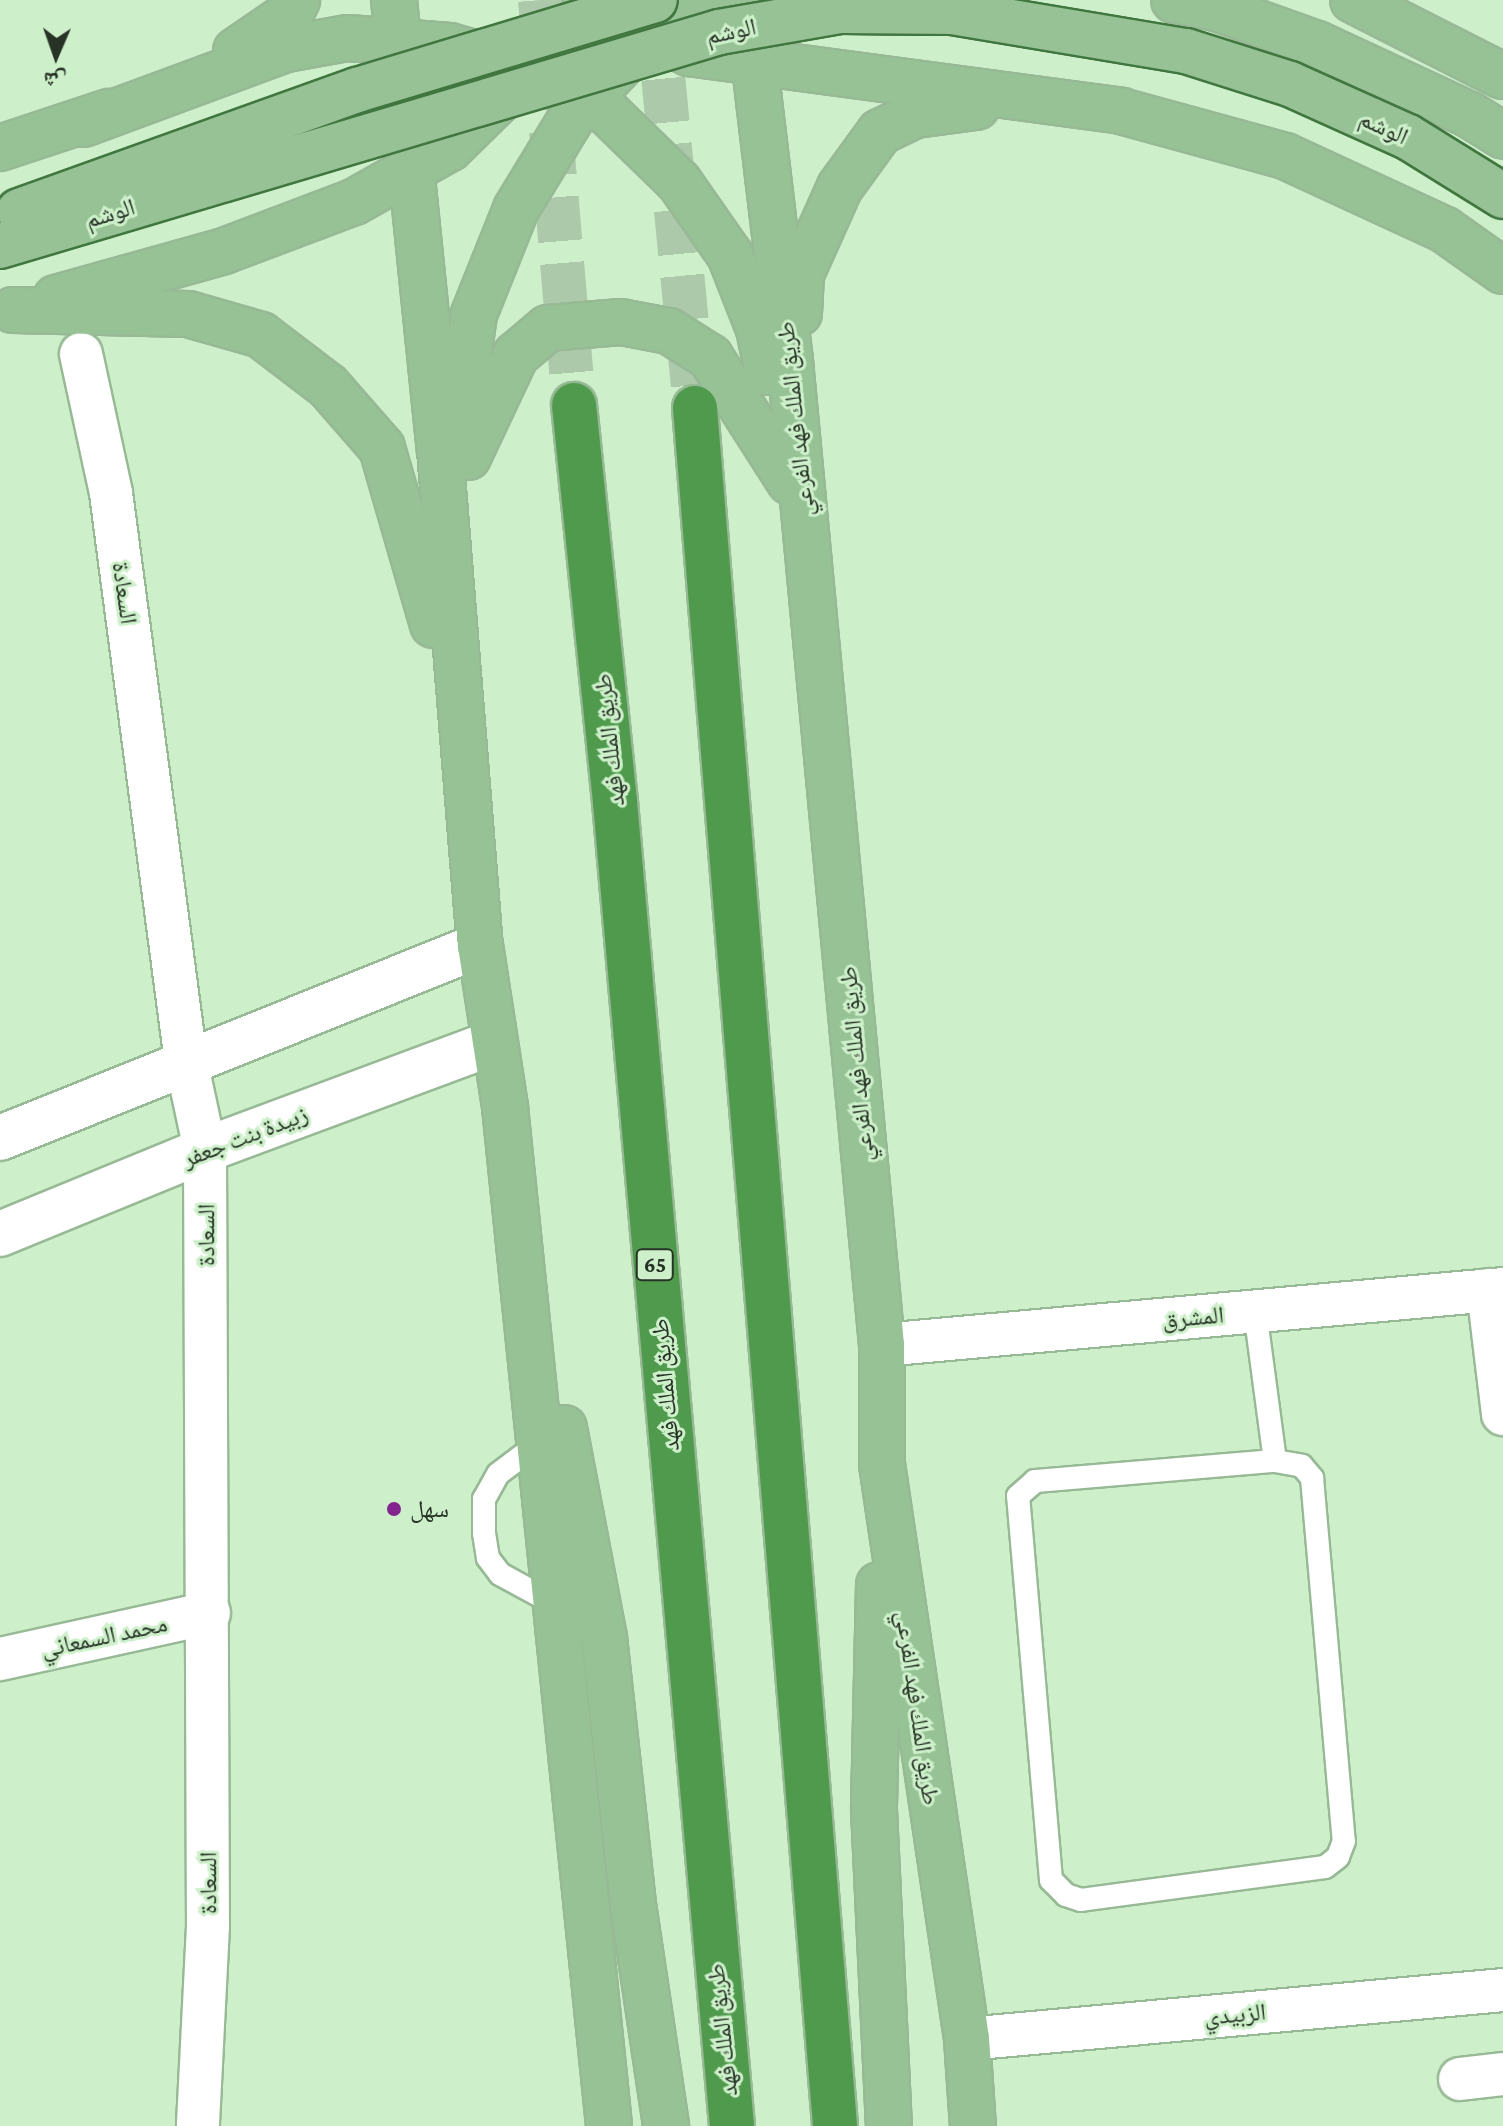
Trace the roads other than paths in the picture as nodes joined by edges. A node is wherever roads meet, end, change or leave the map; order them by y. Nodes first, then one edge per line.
1 (297, 0) edge
2 (394, 0) edge
3 (707, 0) edge
4 (747, 0) edge
5 (1174, 0) edge
6 (1353, 0) edge
7 (590, 1) edge
8 (652, 17) edge
9 (398, 42) junction
10 (754, 61) junction
11 (529, 70) junction
12 (1503, 76) edge
13 (588, 99) junction
14 (1038, 100) junction
15 (83, 124) junction
16 (1503, 136) edge
17 (0, 148) edge
18 (411, 170) junction
19 (1503, 196) edge
20 (0, 217) edge
21 (0, 246) edge
22 (1503, 271) edge
23 (6, 312) edge
24 (81, 354) dead end
25 (574, 405) tunnel mouth
26 (695, 408) tunnel mouth
27 (795, 420) junction
28 (790, 482) junction
29 (453, 609) junction
30 (820, 678) junction
31 (464, 752) junction
32 (480, 945) junction
33 (492, 1043) junction
34 (186, 1061) junction
35 (505, 1107) junction
36 (0, 1138) edge
37 (205, 1150) junction
38 (0, 1234) edge
39 (1495, 1290) edge
40 (1255, 1311) junction
41 (882, 1345) junction
42 (1503, 1414) edge
43 (539, 1443) junction
44 (1275, 1461) junction
45 (882, 1464) junction
46 (555, 1604) junction
47 (209, 1613) junction
48 (0, 1659) edge
49 (1503, 1990) edge
50 (967, 2039) junction
51 (1503, 2074) edge
52 (1460, 2079) dead end
53 (198, 2126) edge
54 (609, 2126) edge
55 (666, 2126) edge
56 (732, 2126) edge
57 (835, 2126) edge
58 (889, 2126) edge
59 (973, 2126) edge

1 - 15 main road
2 - 9 main road
3 - 8 main road
4 - 10 main road, طريق الملك فهد الفرعي
5 - 16 main road, الوشم
6 - 12 main road
7 - 8 main road
7 - 11 main road
8 - 10 main road
8 - 13 main road
8 - 20 main road, الوشم, bridge
9 - 11 main road
9 - 15 main road
9 - 18 main road
10 - 14 main road
10 - 27 main road, طريق الملك فهد الفرعي
11 - 13 main road
11 - 18 main road
13 - 28 main road
13 - 29 main road
14 - 22 main road
14 - 27 main road
15 - 17 main road
18 - 23 main road
18 - 29 main road
19 - 21 main road, الوشم, bridge
23 - 31 main road
24 - 34 street, السعادة
25 - 56 highway, طريق الملك فهد / 65
26 - 57 highway
27 - 30 main road, طريق الملك فهد الفرعي
28 - 29 main road
28 - 30 main road
29 - 31 main road
30 - 41 main road, طريق الملك فهد الفرعي
31 - 32 main road
32 - 33 main road
32 - 34 street
33 - 35 main road
33 - 37 street, زبيدة بنت جعفر
34 - 36 street
34 - 37 street, السعادة
35 - 43 main road
35 - 55 main road
37 - 38 street, زبيدة بنت جعفر
37 - 47 street, السعادة
39 - 40 street, المشرق
39 - 42 street
40 - 41 street, المشرق
40 - 44 lane
41 - 45 main road, طريق الملك فهد الفرعي
43 - 46 main road
43 - 46 lane
44 - 44 lane
45 - 50 main road, طريق الملك فهد الفرعي
45 - 58 main road
46 - 54 main road
47 - 48 street, محمد السمعاني
47 - 53 street, السعادة
49 - 50 street, الزبيدي
50 - 59 main road, طريق الملك فهد الفرعي
51 - 52 street

